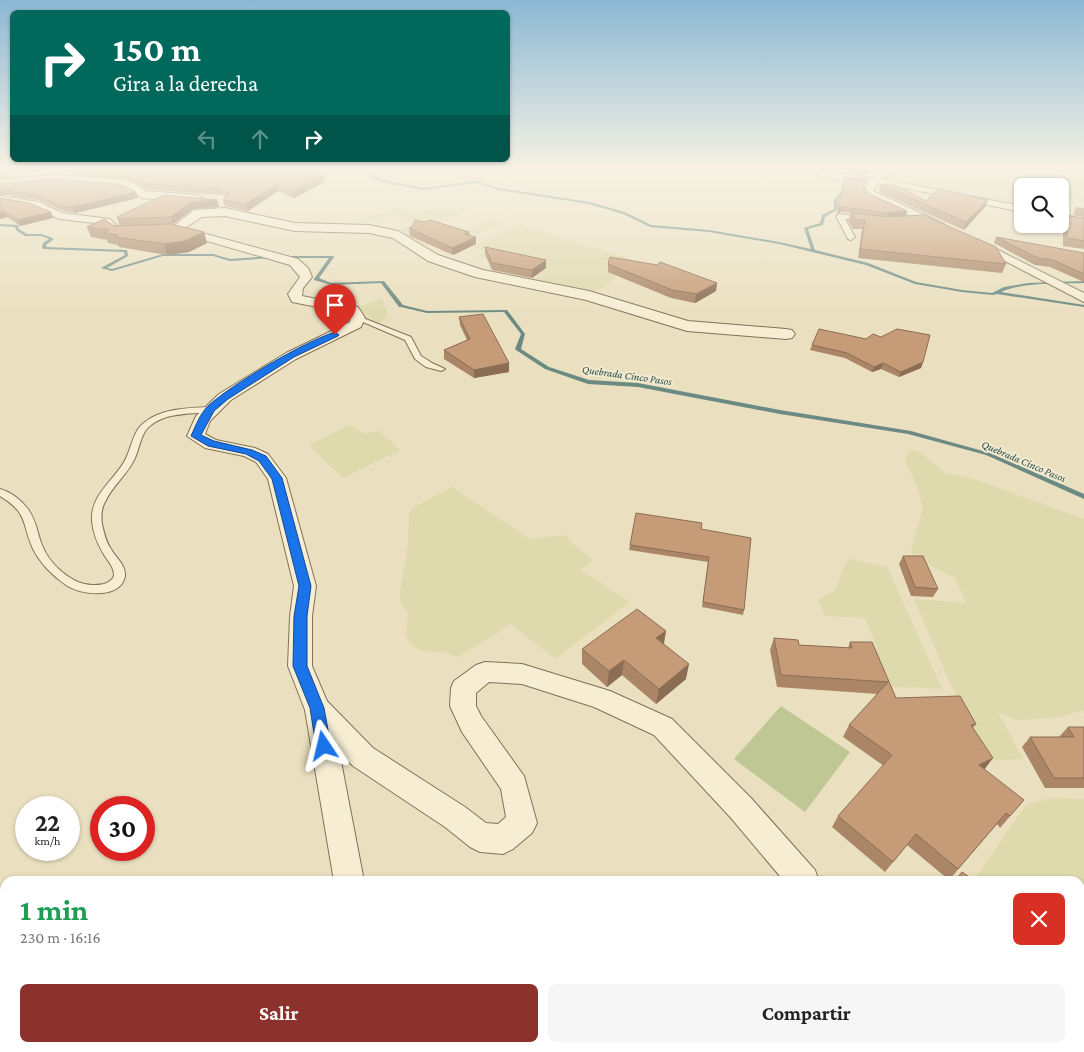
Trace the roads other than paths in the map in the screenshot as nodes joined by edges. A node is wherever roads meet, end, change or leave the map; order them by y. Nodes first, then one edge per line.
1 (79, 218) edge
2 (191, 218) edge
3 (253, 218) edge
4 (841, 218) edge
5 (857, 218) edge
6 (924, 219) joint
7 (1069, 219) edge
8 (880, 221) edge
9 (908, 222) edge
10 (1084, 222) edge
11 (173, 229) joint
12 (950, 230) edge
13 (135, 231) edge
14 (851, 237) dead end
15 (994, 238) edge
16 (1084, 298) edge
17 (358, 318) junction
18 (786, 334) dead end
19 (441, 369) dead end
20 (211, 409) junction
21 (0, 492) edge
22 (317, 708) junction
23 (348, 876) edge
24 (800, 876) edge

1 - 13 street
2 - 11 street
3 - 18 street
4 - 14 street
5 - 8 street
6 - 9 street
6 - 12 street
7 - 10 street
11 - 17 street
15 - 16 street
17 - 19 lane
17 - 20 street
20 - 21 lane
20 - 22 street
22 - 23 street
22 - 24 street

